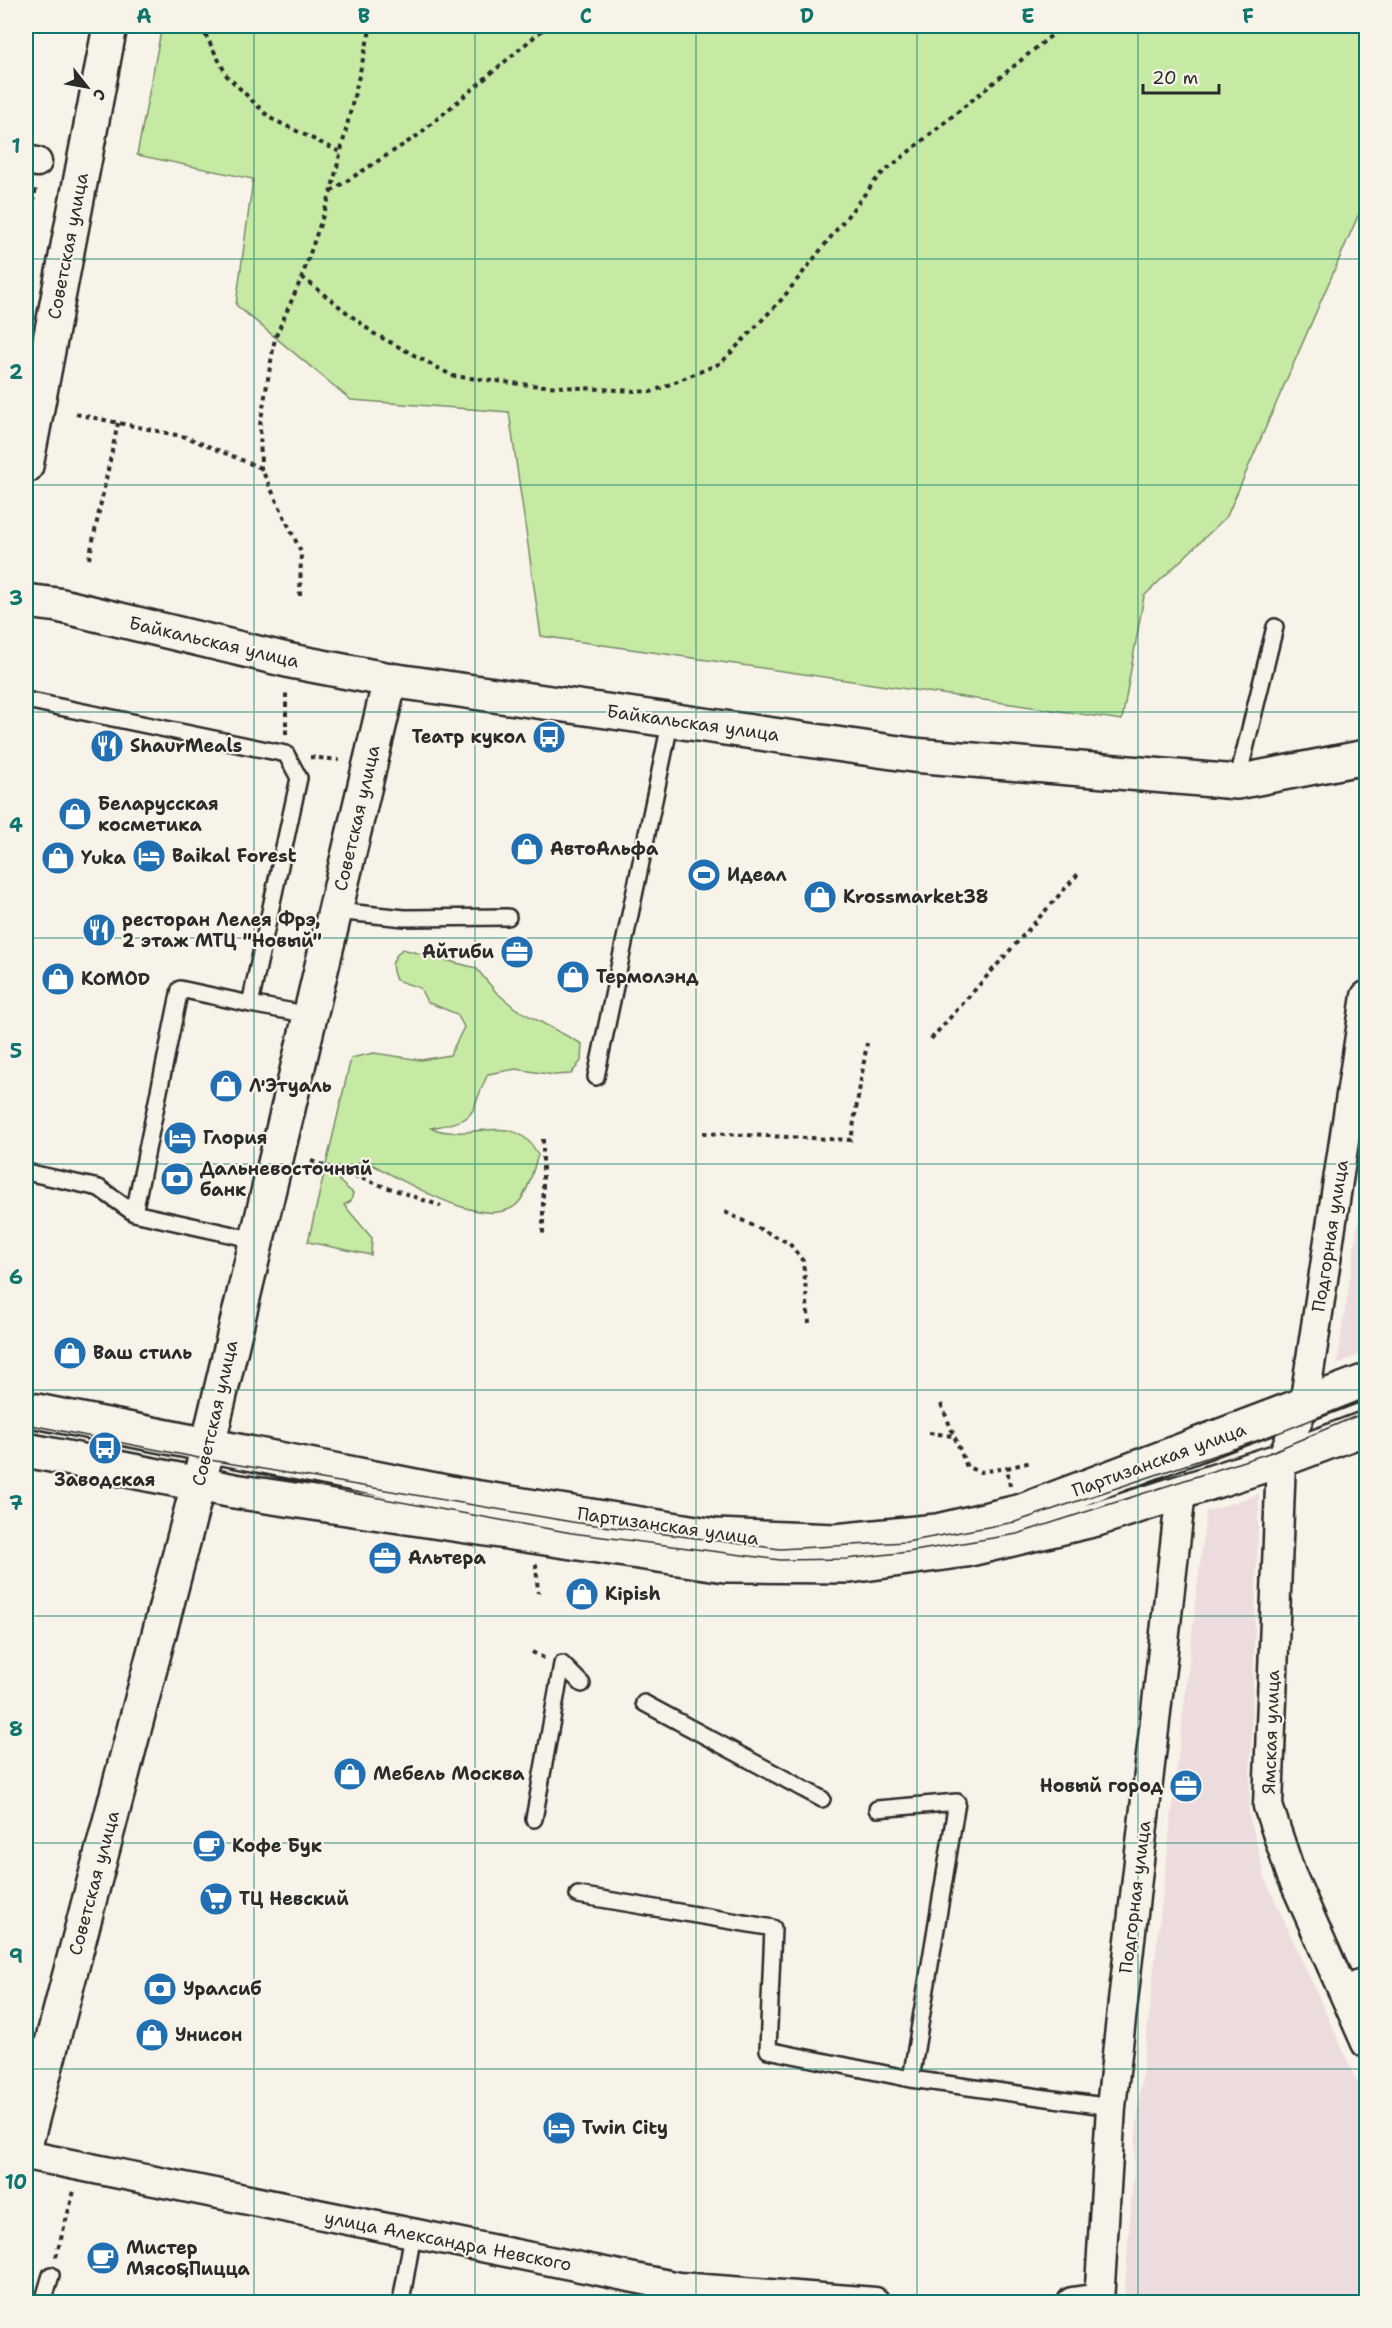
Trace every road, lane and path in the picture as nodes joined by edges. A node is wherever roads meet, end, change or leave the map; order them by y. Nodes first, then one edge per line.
1 (110, 26) edge
2 (201, 26) edge
3 (371, 26) edge
4 (547, 26) edge
5 (1062, 26) edge
6 (342, 153) junction
7 (33, 169) edge
8 (331, 192) junction
9 (26, 238) edge
10 (302, 277) junction
11 (76, 414) dead end
12 (118, 423) junction
13 (26, 466) edge
14 (261, 468) junction
15 (89, 560) dead end
16 (300, 596) dead end
17 (26, 601) edge
18 (1275, 627) dead end
19 (390, 680) junction
20 (286, 693) dead end
21 (26, 700) edge
22 (671, 719) junction
23 (286, 753) junction
24 (1366, 758) edge
25 (1237, 782) junction
26 (1078, 874) dead end
27 (335, 911) junction
28 (508, 917) dead end
29 (1366, 996) edge
30 (250, 1004) junction
31 (310, 1015) junction
32 (1364, 1024) edge
33 (931, 1039) dead end
34 (867, 1043) dead end
35 (596, 1077) dead end
36 (704, 1133) dead end
37 (543, 1139) dead end
38 (311, 1161) dead end
39 (26, 1172) edge
40 (441, 1206) dead end
41 (725, 1212) dead end
42 (134, 1213) junction
43 (543, 1238) dead end
44 (256, 1240) junction
45 (809, 1323) dead end
46 (1366, 1381) edge
47 (941, 1404) dead end
48 (1304, 1405) junction
49 (26, 1409) edge
50 (1366, 1428) edge
51 (929, 1433) dead end
52 (954, 1436) junction
53 (207, 1443) junction
54 (26, 1450) edge
55 (1281, 1460) junction
56 (1031, 1462) dead end
57 (1007, 1468) junction
58 (198, 1483) junction
59 (1010, 1487) dead end
60 (1181, 1492) junction
61 (582, 1684) dead end
62 (644, 1703) dead end
63 (822, 1799) dead end
64 (877, 1809) dead end
65 (534, 1819) dead end
66 (578, 1895) dead end
67 (1354, 1981) edge
68 (1366, 2043) edge
69 (911, 2079) junction
70 (1111, 2107) junction
71 (26, 2142) edge
72 (26, 2155) edge
73 (74, 2191) dead end
74 (413, 2234) junction
75 (51, 2275) joint
76 (678, 2295) edge
77 (1090, 2301) edge
78 (44, 2302) edge
79 (401, 2302) edge
80 (864, 2302) edge

1 - 13 street, Советская улица
2 - 6 path
3 - 6 path
4 - 8 path
5 - 10 path
6 - 8 path
7 - 9 path
8 - 10 path
10 - 14 path
11 - 12 path
12 - 14 path
12 - 15 path
14 - 16 path
17 - 19 street, Байкальская улица
18 - 25 lane
19 - 22 street, Байкальская улица
19 - 27 street, Советская улица
20 - 23 path
21 - 23 lane
22 - 25 street, Байкальская улица
22 - 35 lane
23 - 30 lane
24 - 25 street, Байкальская улица
26 - 33 path
27 - 28 lane
27 - 31 street, Советская улица
29 - 32 street, Подгорная улица
30 - 31 lane
30 - 42 lane
31 - 44 street, Советская улица
32 - 48 street, Подгорная улица
34 - 36 path
37 - 43 path
38 - 40 path
39 - 42 lane
41 - 45 path
42 - 44 lane
44 - 53 street, Советская улица
46 - 48 street, Партизанская улица
47 - 52 path
48 - 53 street, Партизанская улица
48 - 55 street, Ямская улица
49 - 53 street, Партизанская улица
50 - 55 street, Партизанская улица
51 - 52 path
52 - 57 path
53 - 58 street, Советская улица
54 - 58 street, Партизанская улица
55 - 60 street, Партизанская улица
55 - 67 street, Ямская улица
56 - 57 path
57 - 59 path
58 - 60 street, Партизанская улица
58 - 71 street, Советская улица
60 - 70 street, Подгорная улица
61 - 65 lane
62 - 63 lane
64 - 69 lane
66 - 69 lane
67 - 68 street, Ямская улица
69 - 70 lane
70 - 77 street, Подгорная улица
72 - 74 street, улица Александра Невского
73 - 75 path
74 - 76 street, улица Александра Невского
74 - 79 lane
75 - 78 lane
76 - 80 street, улица Александра Невского

